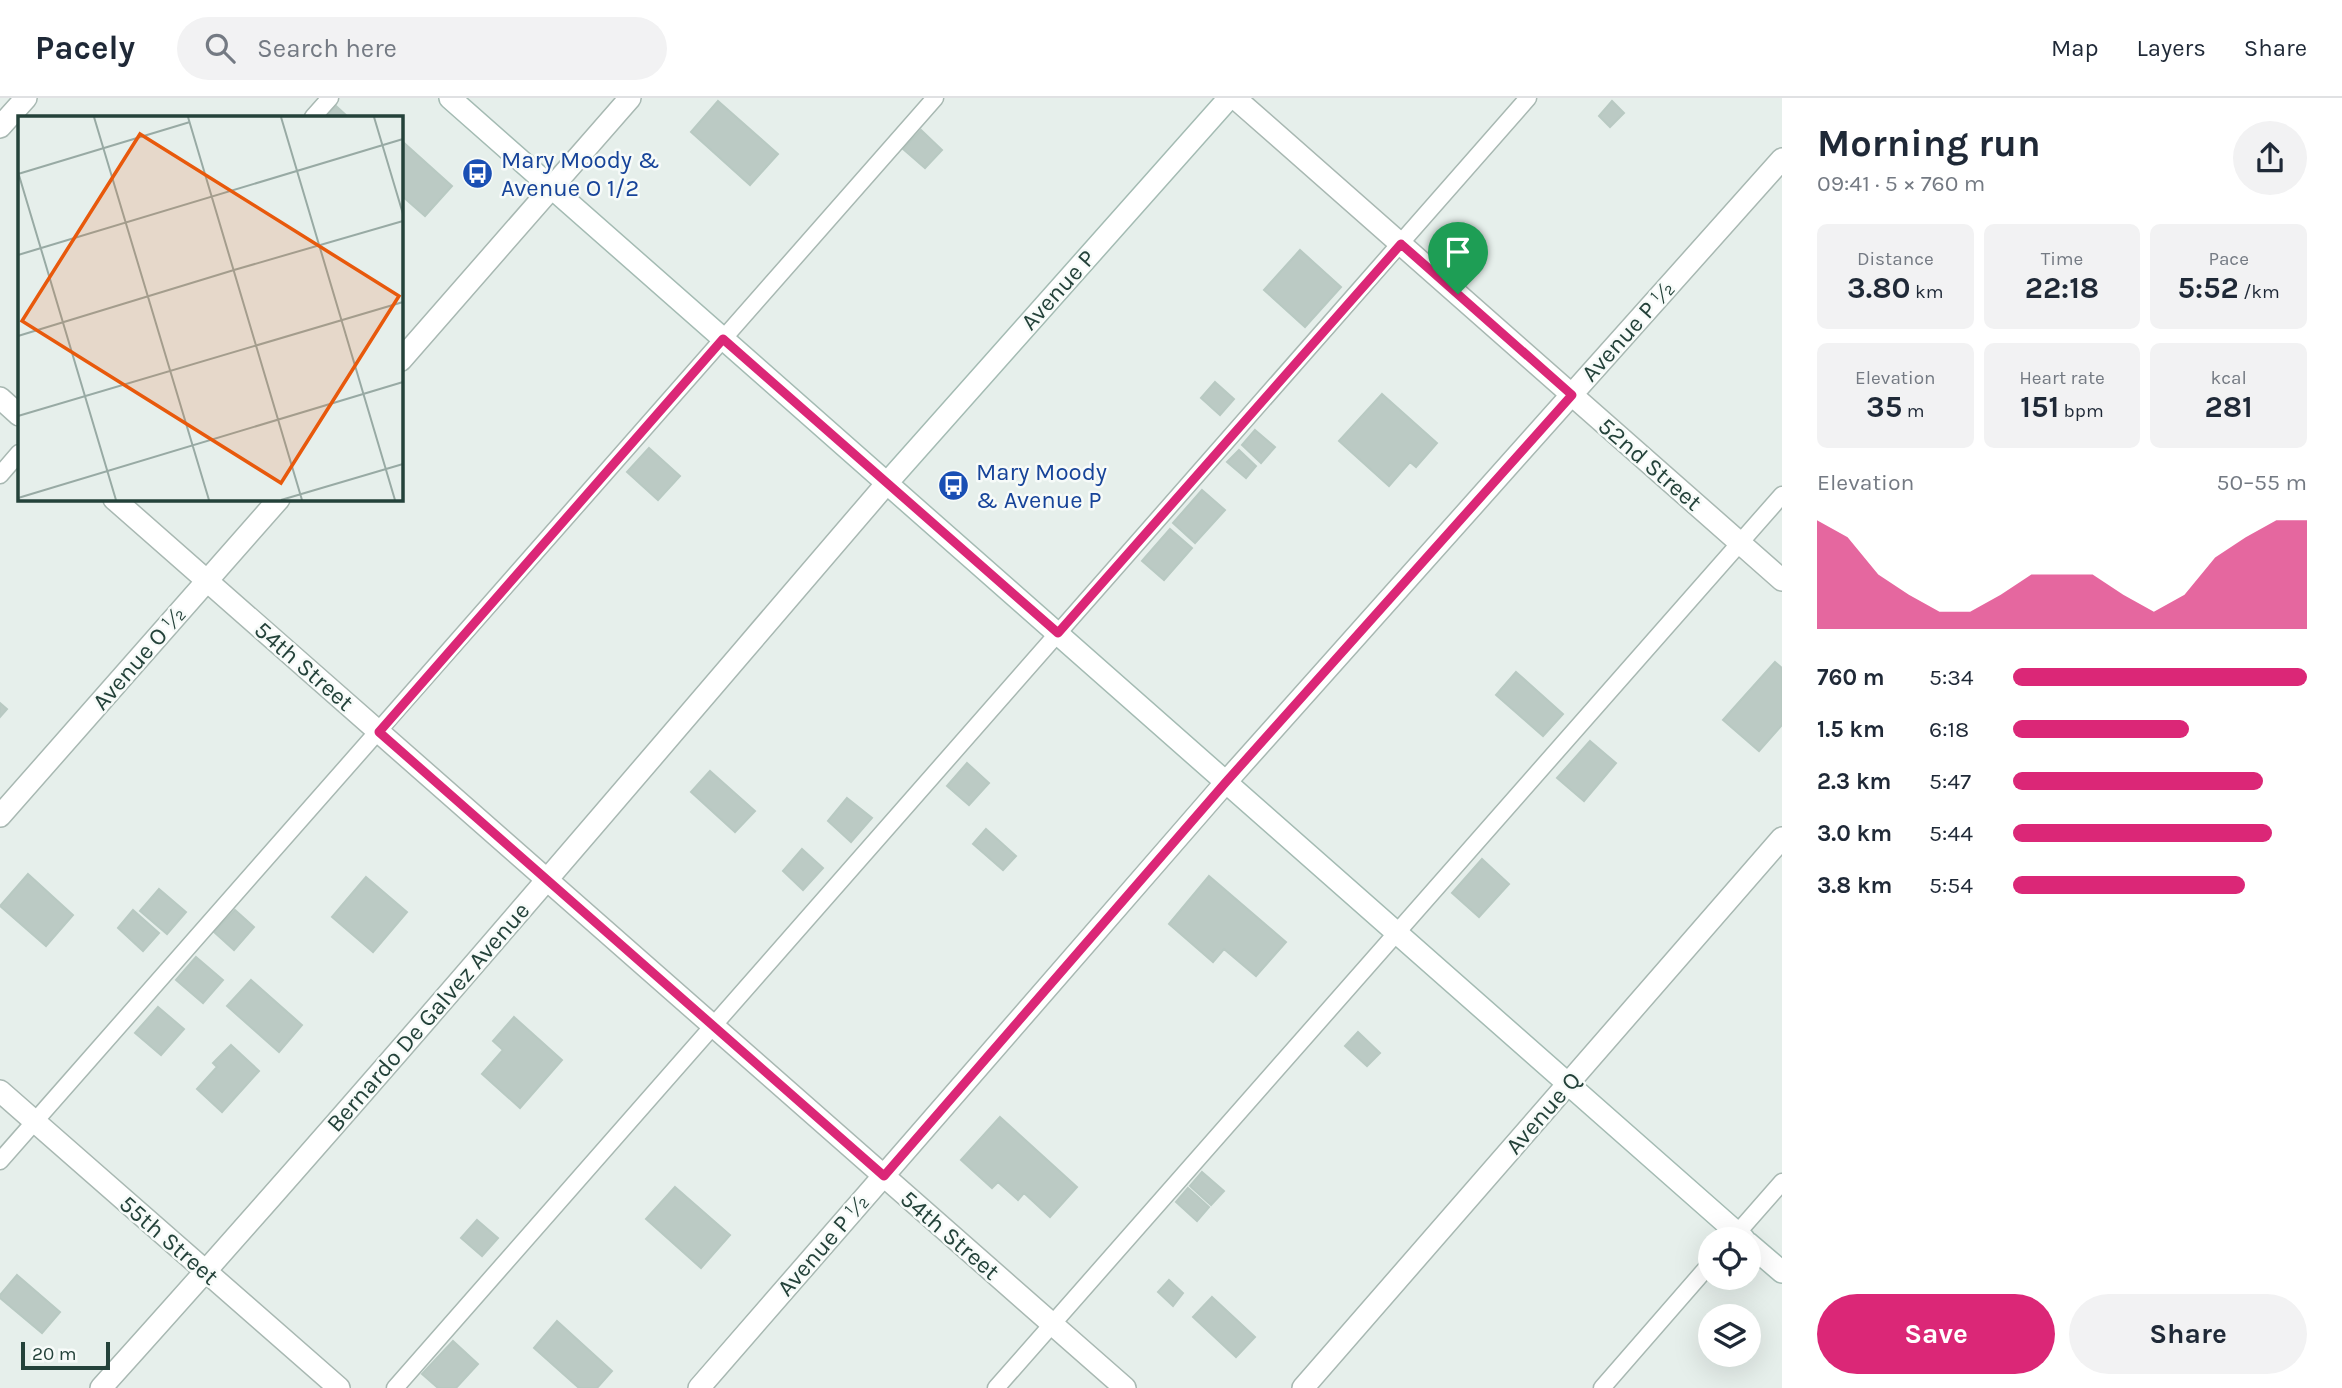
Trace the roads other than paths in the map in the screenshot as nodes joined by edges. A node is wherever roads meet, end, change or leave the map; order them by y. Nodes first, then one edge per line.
1 (26, 98) edge
2 (330, 98) edge
3 (450, 98) edge
4 (631, 98) edge
5 (935, 98) edge
6 (1229, 98) edge
7 (1235, 98) edge
8 (1528, 98) edge
9 (314, 116) edge
10 (0, 128) edge
11 (1782, 159) edge
12 (552, 188) junction
13 (1401, 244) junction
14 (723, 339) junction
15 (402, 359) edge
16 (1572, 395) junction
17 (0, 398) edge
18 (18, 414) edge
19 (18, 454) edge
20 (0, 475) edge
21 (887, 483) junction
22 (1782, 495) edge
23 (115, 500) edge
24 (278, 500) edge
25 (1740, 543) junction
26 (207, 580) junction
27 (1782, 580) edge
28 (1058, 633) junction
29 (379, 732) junction
30 (1226, 782) junction
31 (0, 816) edge
32 (1782, 838) edge
33 (547, 880) junction
34 (1397, 933) junction
35 (713, 1026) junction
36 (1568, 1084) junction
37 (0, 1091) edge
38 (35, 1122) junction
39 (0, 1161) edge
40 (884, 1176) junction
41 (1782, 1182) edge
42 (1728, 1227) edge
43 (1748, 1227) edge
44 (1761, 1255) edge
45 (206, 1272) junction
46 (1782, 1272) edge
47 (1698, 1278) edge
48 (1052, 1324) junction
49 (101, 1388) edge
50 (339, 1388) edge
51 (395, 1388) edge
52 (699, 1388) edge
53 (996, 1388) edge
54 (1125, 1388) edge
55 (1303, 1388) edge
56 (1602, 1388) edge

1 - 10 street
2 - 9 lane
3 - 12 street
4 - 12 street
5 - 14 lane
6 - 21 street, Avenue P
7 - 13 street, 52nd Street
8 - 13 lane
11 - 16 street, Avenue P ½
12 - 14 street
12 - 15 street
13 - 16 street, 52nd Street
13 - 28 lane
14 - 21 street
14 - 29 lane
16 - 25 street, 52nd Street
16 - 30 street, Avenue P ½
17 - 18 street
19 - 20 lane
21 - 28 street
21 - 33 street, Bernardo De Galvez Avenue
22 - 25 lane
23 - 26 street, 54th Street
24 - 26 street, Avenue O ½
25 - 27 street, 52nd Street
25 - 34 lane
26 - 29 street, 54th Street
26 - 31 street, Avenue O ½
28 - 30 street
28 - 35 lane
29 - 33 street, 54th Street
29 - 38 lane
30 - 34 street
30 - 40 street, Avenue P ½
32 - 36 street, Avenue Q
33 - 35 street, 54th Street
33 - 45 street, Bernardo De Galvez Avenue
34 - 36 street
34 - 48 lane
35 - 40 street, 54th Street
35 - 51 lane
36 - 42 street
36 - 55 street, Avenue Q
37 - 38 street, 55th Street
38 - 39 lane
38 - 45 street, 55th Street
40 - 48 street, 54th Street
40 - 52 street, Avenue P ½
41 - 43 lane
44 - 46 street
45 - 49 street, Bernardo De Galvez Avenue
45 - 50 street, 55th Street
47 - 56 lane
48 - 53 lane
48 - 54 street, 54th Street

